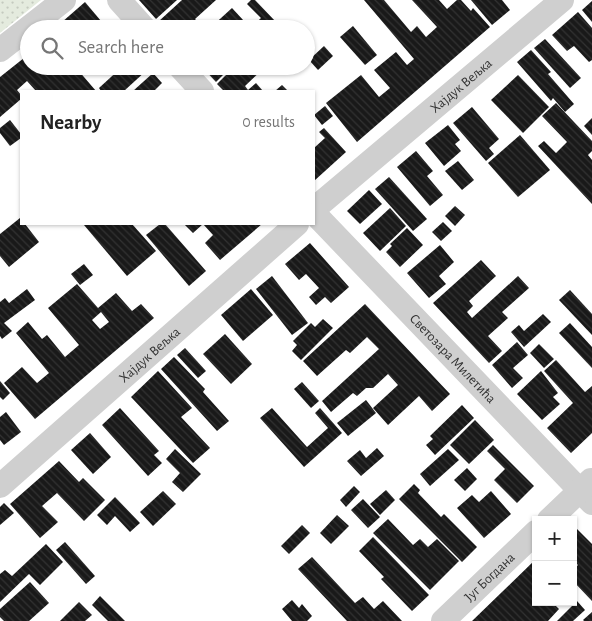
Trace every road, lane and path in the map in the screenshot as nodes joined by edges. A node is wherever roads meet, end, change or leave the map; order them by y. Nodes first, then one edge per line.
1 (64, 0) edge
2 (119, 0) edge
3 (562, 0) edge
4 (38, 20) edge
5 (137, 20) edge
6 (20, 34) edge
7 (0, 50) edge
8 (187, 75) edge
9 (201, 90) edge
10 (315, 208) edge
11 (315, 215) edge
12 (296, 225) edge
13 (0, 486) edge
14 (588, 490) edge
15 (553, 516) edge
16 (532, 536) edge
17 (443, 621) edge

1 - 4 street
2 - 5 street
3 - 10 street, Хајдук Вељка
6 - 7 street
8 - 9 street
11 - 14 street, Светозара Милетића
12 - 13 street, Хајдук Вељка
14 - 15 street
16 - 17 street, Југ Богдана

